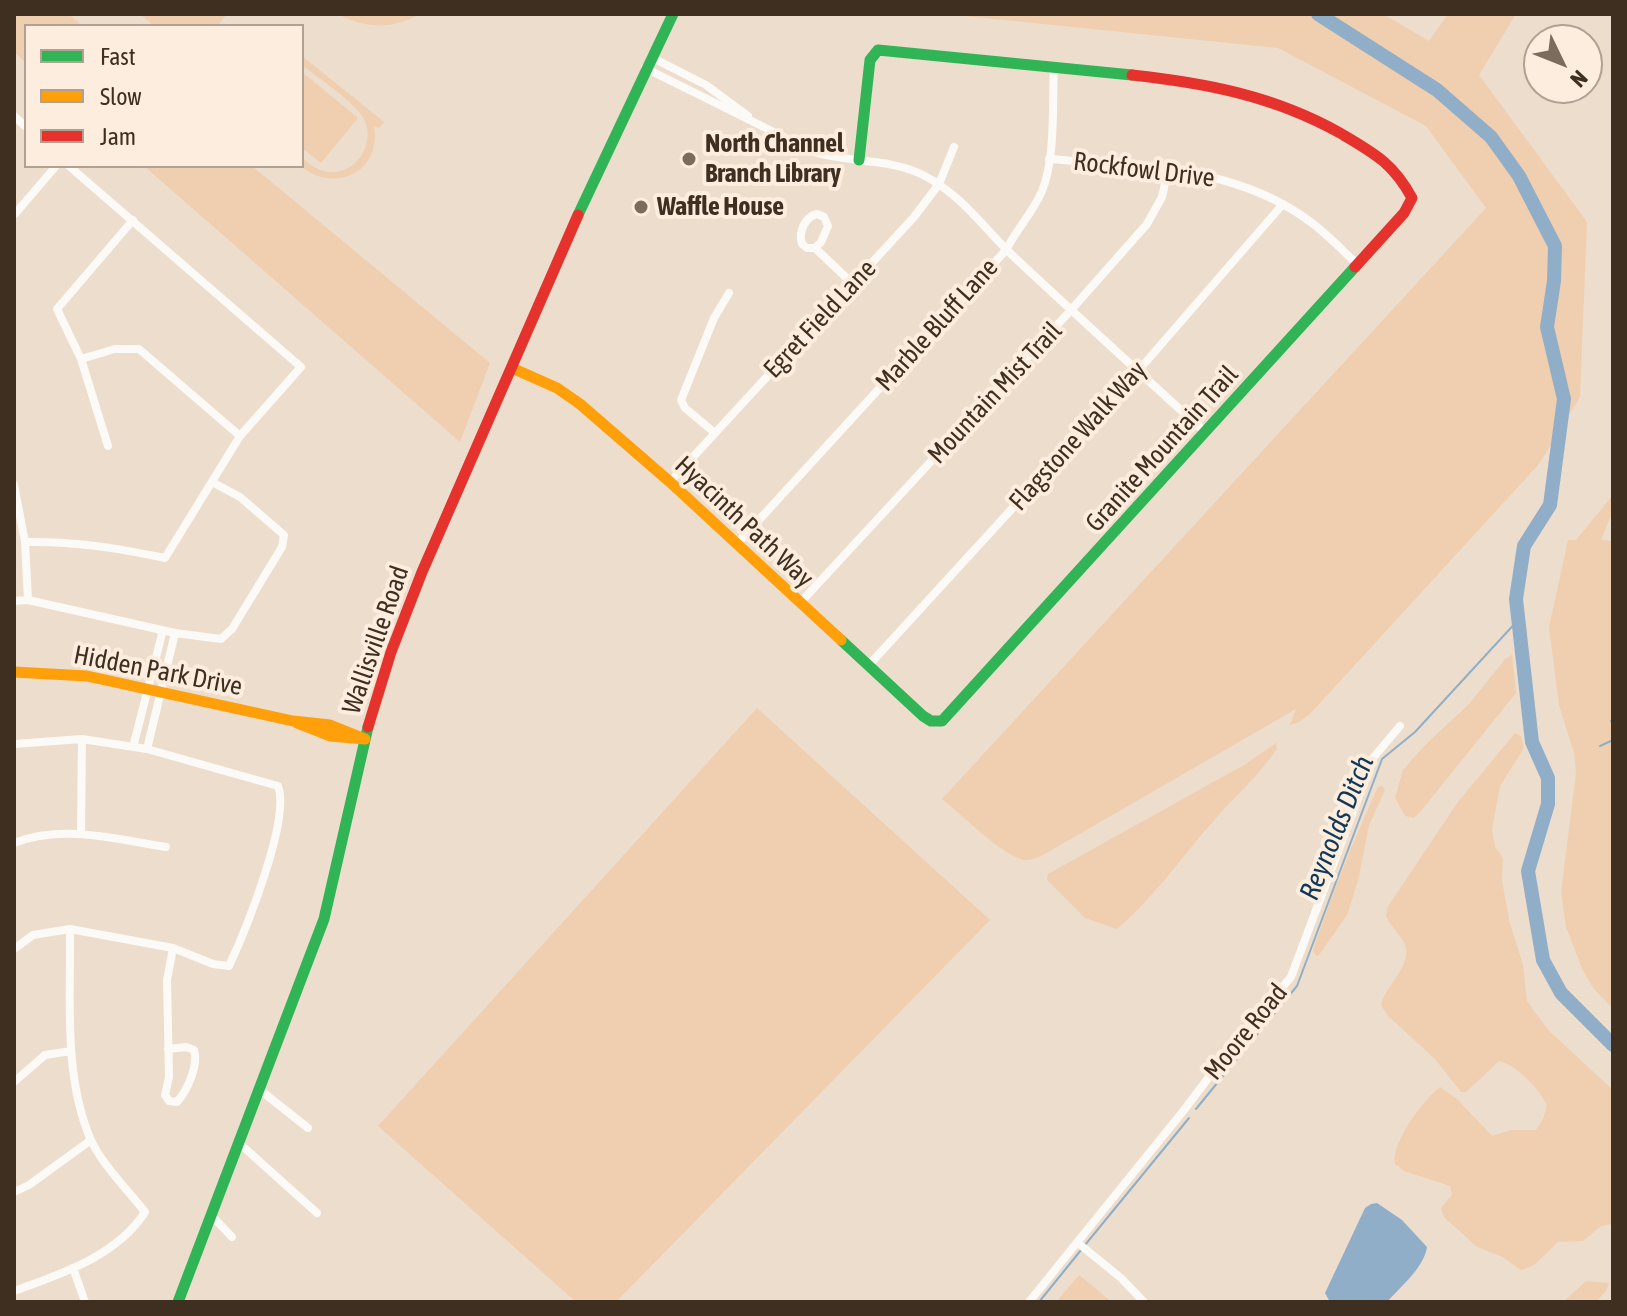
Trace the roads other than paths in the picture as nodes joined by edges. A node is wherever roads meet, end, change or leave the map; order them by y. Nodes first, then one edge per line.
1 (673, 14) edge
2 (648, 62) junction
3 (1054, 66) junction
4 (954, 147) dead end
5 (1049, 159) junction
6 (859, 160) junction
7 (54, 168) edge
8 (71, 168) edge
9 (1168, 169) junction
10 (939, 184) junction
11 (1283, 204) junction
12 (14, 215) edge
13 (133, 220) junction
14 (815, 248) dead end
15 (1006, 250) junction
16 (1357, 264) junction
17 (853, 284) junction
18 (729, 293) dead end
19 (1071, 310) junction
20 (81, 359) junction
21 (512, 368) junction
22 (1138, 371) junction
23 (715, 433) junction
24 (1206, 433) junction
25 (240, 436) junction
26 (108, 446) dead end
27 (212, 482) junction
28 (670, 482) junction
29 (14, 485) edge
30 (25, 542) junction
31 (737, 544) junction
32 (28, 600) junction
33 (14, 601) edge
34 (800, 603) junction
35 (163, 630) junction
36 (175, 633) junction
37 (869, 665) junction
38 (14, 672) edge
39 (149, 689) junction
40 (162, 692) junction
41 (937, 721) joint
42 (1400, 726) dead end
43 (82, 739) junction
44 (365, 739) junction
45 (14, 744) edge
46 (133, 747) junction
47 (147, 749) junction
48 (81, 833) junction
49 (14, 843) edge
50 (166, 847) dead end
51 (70, 929) junction
52 (173, 948) junction
53 (14, 949) edge
54 (168, 1049) junction
55 (71, 1051) junction
56 (14, 1082) edge
57 (260, 1090) junction
58 (308, 1128) dead end
59 (91, 1140) junction
60 (239, 1143) junction
61 (14, 1192) edge
62 (317, 1213) dead end
63 (211, 1215) junction
64 (232, 1237) dead end
65 (1078, 1243) junction
66 (73, 1268) junction
67 (14, 1291) edge
68 (85, 1302) edge
69 (178, 1302) edge
70 (1029, 1302) edge
71 (1144, 1302) edge

1 - 2 street, Wallisville Road
2 - 6 street
2 - 21 street, Wallisville Road
3 - 5 street, Marble Bluff Lane
3 - 6 street
3 - 16 street, Granite Mountain Trail
4 - 10 street, Egret Field Lane
5 - 9 street, Rockfowl Drive
5 - 15 street, Marble Bluff Lane
6 - 10 street
7 - 12 street
8 - 13 street
9 - 11 street, Rockfowl Drive
9 - 19 street, Mountain Mist Trail
10 - 15 street
10 - 17 street, Egret Field Lane
11 - 16 street, Rockfowl Drive
11 - 22 street, Flagstone Walk Way
13 - 20 street
13 - 25 street
14 - 17 street
15 - 19 street
15 - 31 street, Marble Bluff Lane
16 - 24 street, Granite Mountain Trail
17 - 23 street, Egret Field Lane
18 - 23 street
19 - 22 street
19 - 34 street, Mountain Mist Trail
20 - 25 street
20 - 26 street
21 - 28 street, Hyacinth Path Way
21 - 44 street, Wallisville Road
22 - 24 street
22 - 37 street, Flagstone Walk Way
23 - 28 street, Egret Field Lane
24 - 41 street, Granite Mountain Trail
25 - 27 street
27 - 30 street
27 - 36 street
28 - 31 street, Hyacinth Path Way
29 - 30 street
30 - 32 street
31 - 34 street, Hyacinth Path Way
32 - 33 street
32 - 35 street
34 - 37 street, Hyacinth Path Way
35 - 36 street
35 - 39 street
36 - 40 street
37 - 41 street, Hyacinth Path Way
38 - 39 street, Hidden Park Drive
39 - 40 street, Hidden Park Drive
39 - 46 street
40 - 44 street, Hidden Park Drive
40 - 47 street
42 - 65 street, Moore Road
43 - 45 street
43 - 46 street
43 - 48 street
44 - 57 street, Wallisville Road
46 - 47 street
47 - 52 street
48 - 49 street
48 - 50 street
51 - 52 street
51 - 53 street
51 - 55 street
52 - 54 street
54 - 54 street
55 - 56 street
55 - 59 street
57 - 58 street
57 - 60 street, Wallisville Road
59 - 61 street
59 - 66 street
60 - 62 street
60 - 63 street, Wallisville Road
63 - 64 street
63 - 69 street, Wallisville Road
65 - 70 street, Moore Road
65 - 71 street
66 - 67 street
66 - 68 street

